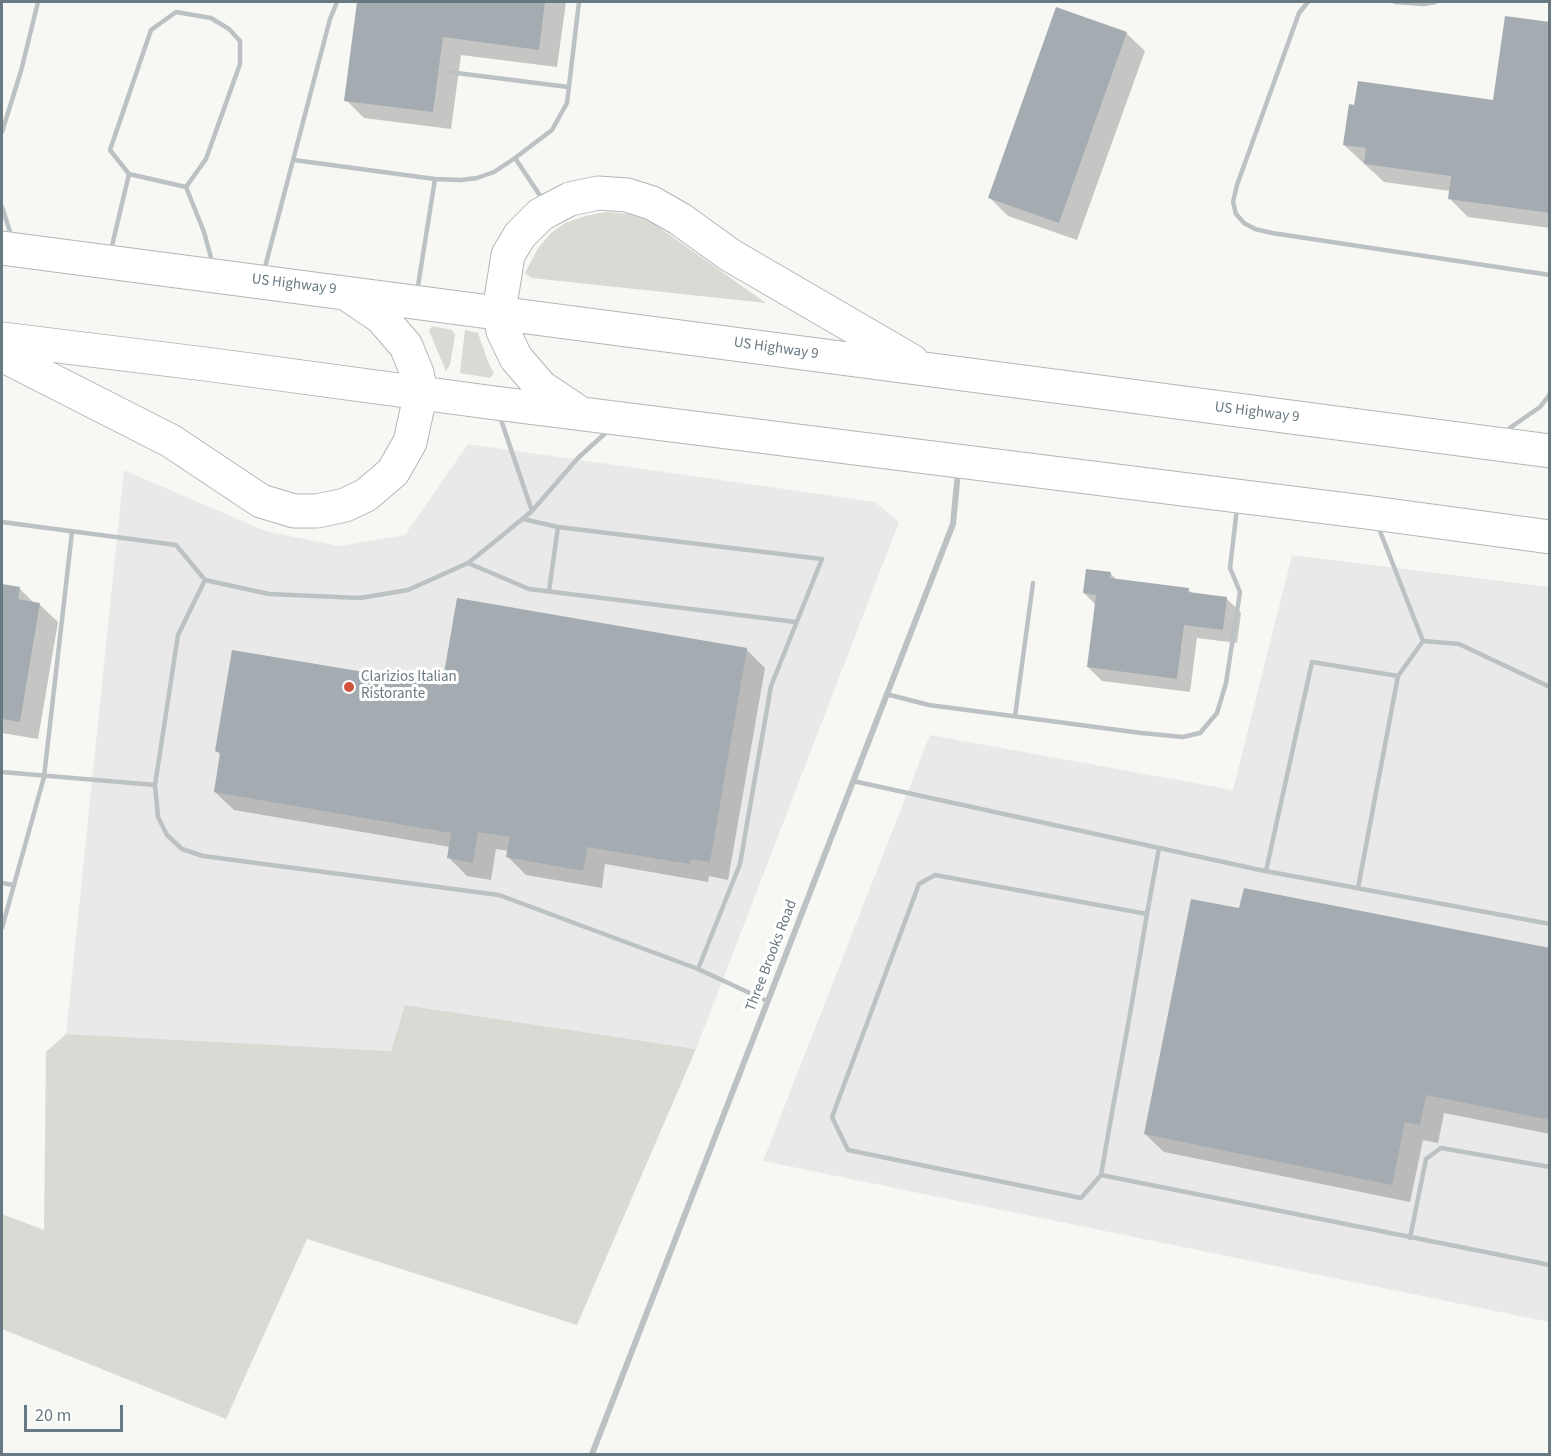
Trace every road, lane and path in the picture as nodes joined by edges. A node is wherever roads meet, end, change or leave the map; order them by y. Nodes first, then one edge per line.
1 (38, 2) edge
2 (337, 2) edge
3 (579, 2) edge
4 (1308, 2) edge
5 (1395, 2) edge
6 (1436, 2) edge
7 (449, 72) dead end
8 (568, 87) junction
9 (2, 132) edge
10 (515, 158) junction
11 (294, 160) junction
12 (129, 174) junction
13 (435, 179) junction
14 (186, 187) junction
15 (2, 207) edge
16 (549, 210) junction
17 (9, 248) edge
18 (108, 261) junction
19 (1550, 275) edge
20 (216, 276) junction
21 (262, 281) junction
22 (343, 291) junction
23 (416, 300) junction
24 (499, 312) junction
25 (2, 339) edge
26 (2, 355) edge
27 (925, 369) junction
28 (421, 392) junction
29 (1550, 394) edge
30 (495, 404) junction
31 (581, 414) junction
32 (621, 420) junction
33 (1488, 443) junction
34 (1550, 451) edge
35 (959, 462) junction
36 (1238, 498) junction
37 (532, 511) junction
38 (1373, 513) junction
39 (523, 519) junction
40 (2, 522) edge
41 (558, 527) junction
42 (72, 532) junction
43 (1550, 537) edge
44 (468, 563) junction
45 (205, 580) junction
46 (1033, 583) dead end
47 (549, 591) junction
48 (796, 622) junction
49 (1423, 641) junction
50 (1398, 676) junction
51 (1550, 687) edge
52 (886, 694) junction
53 (1015, 716) junction
54 (2, 772) edge
55 (44, 777) junction
56 (853, 781) junction
57 (155, 785) junction
58 (1159, 848) junction
59 (1266, 871) junction
60 (2, 883) edge
61 (13, 885) junction
62 (1358, 888) junction
63 (1148, 914) junction
64 (1550, 924) edge
65 (2, 928) edge
66 (698, 969) junction
67 (767, 1001) junction
68 (1550, 1167) edge
69 (1101, 1174) junction
70 (1410, 1238) junction
71 (1550, 1265) edge
72 (592, 1455) edge

1 - 9 lane
2 - 11 lane
3 - 8 lane
4 - 19 lane
5 - 6 lane
7 - 8 lane
8 - 10 lane
10 - 13 lane
10 - 16 lane
11 - 13 lane
11 - 21 lane
12 - 14 lane
12 - 14 lane
12 - 18 lane
13 - 23 lane
14 - 20 lane
15 - 17 lane
16 - 24 highway
16 - 27 highway
17 - 18 highway, US Highway 9
18 - 20 highway, US Highway 9
20 - 21 highway, US Highway 9
21 - 22 highway, US Highway 9
22 - 23 highway, US Highway 9
22 - 28 highway
23 - 24 highway, US Highway 9
24 - 27 highway, US Highway 9
24 - 31 highway
25 - 28 highway
26 - 28 highway
27 - 33 highway, US Highway 9
28 - 30 highway
29 - 33 lane
30 - 31 highway
30 - 37 lane
31 - 32 highway
32 - 35 highway
32 - 37 lane
33 - 34 highway, US Highway 9
35 - 36 highway
35 - 52 street, Three Brooks Road
36 - 38 highway
36 - 53 lane
37 - 39 lane
38 - 43 highway
38 - 49 lane
39 - 41 lane
39 - 44 lane
40 - 42 lane
41 - 47 lane
41 - 48 lane
42 - 45 lane
42 - 55 lane
44 - 45 lane
44 - 47 lane
45 - 57 lane
46 - 53 lane
47 - 48 lane
48 - 66 lane
49 - 50 lane
49 - 51 lane
50 - 59 lane
50 - 62 lane
52 - 53 lane
52 - 56 street, Three Brooks Road
54 - 55 lane
55 - 57 lane
55 - 61 lane
56 - 58 lane
56 - 67 street, Three Brooks Road
57 - 66 lane
58 - 59 lane
58 - 63 lane
59 - 62 lane
60 - 61 lane
61 - 65 lane
62 - 64 lane
63 - 69 lane
63 - 69 lane
66 - 67 lane
67 - 72 street, Three Brooks Road
68 - 70 lane
69 - 70 lane
70 - 71 lane

